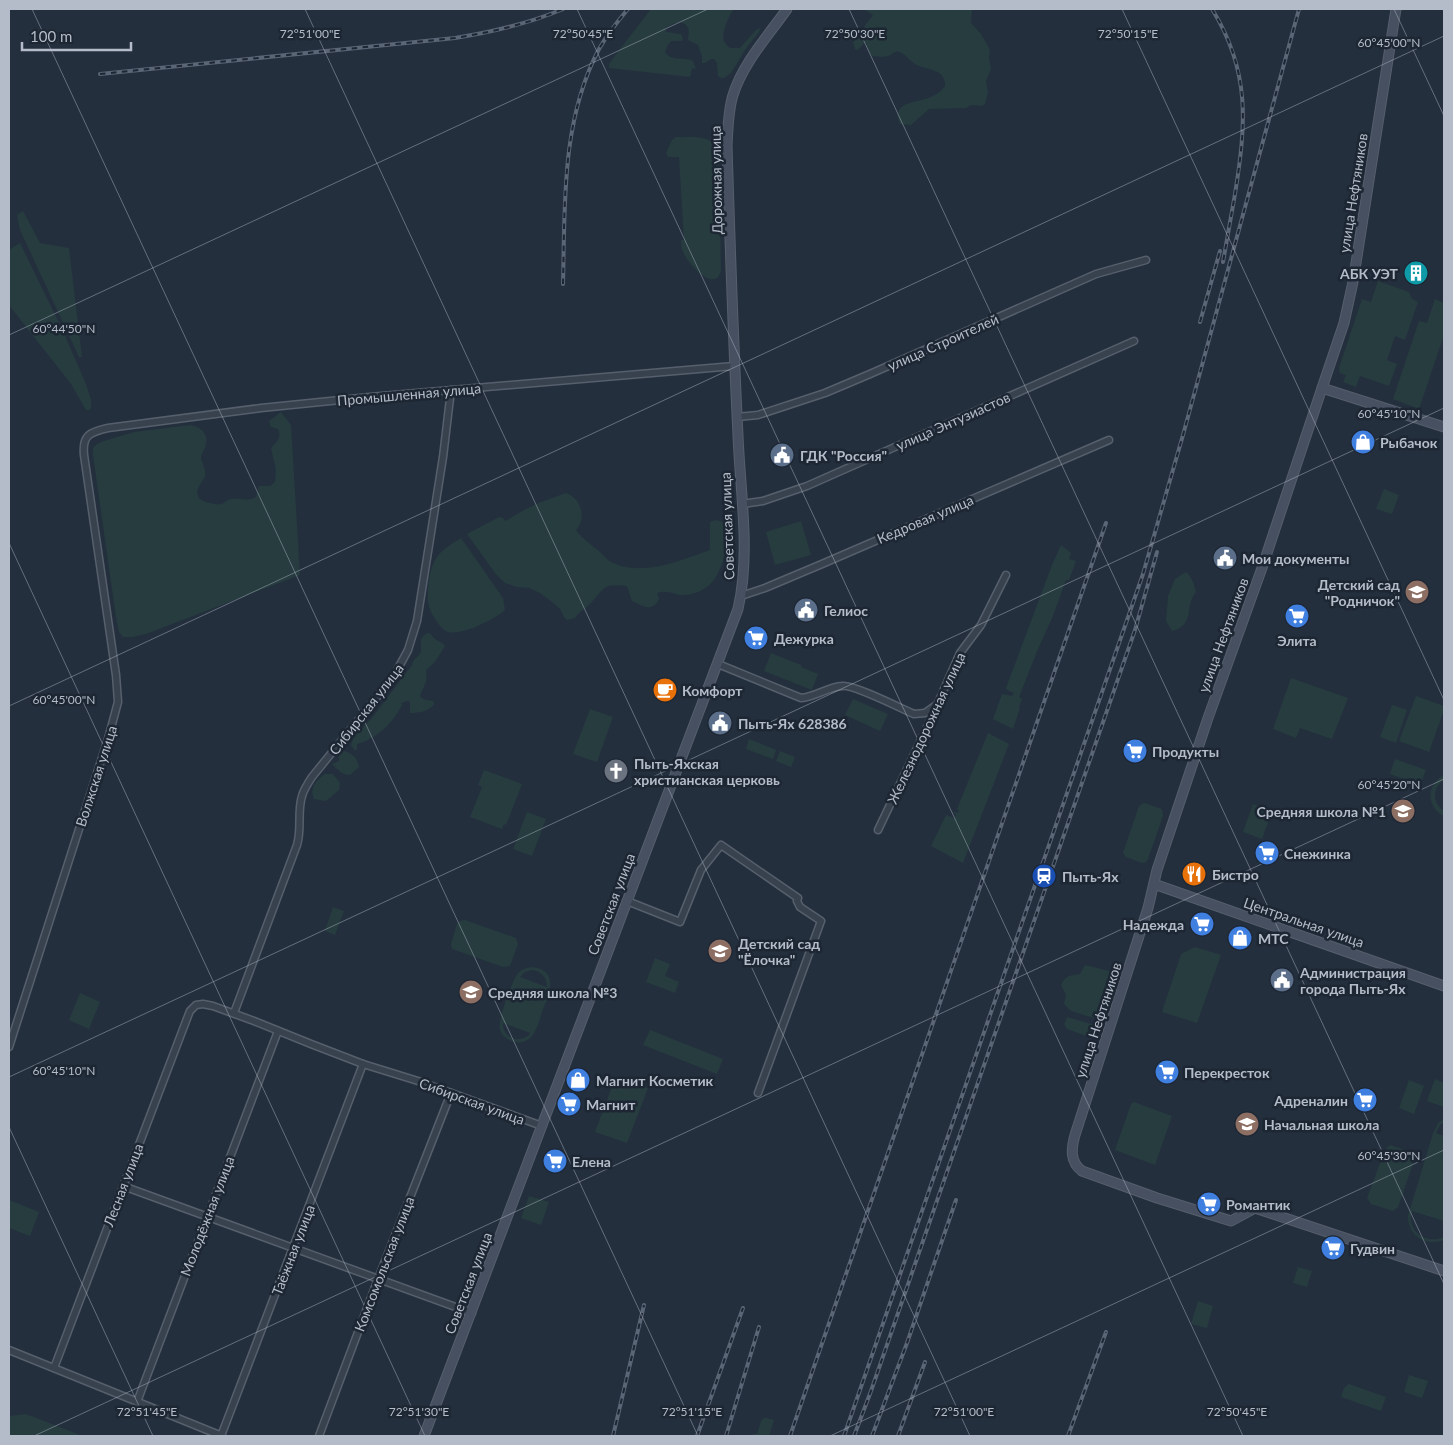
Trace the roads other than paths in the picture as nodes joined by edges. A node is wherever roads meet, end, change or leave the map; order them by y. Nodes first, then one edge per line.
1 (787, 9) edge
2 (1396, 9) edge
3 (1146, 260) dead end
4 (1134, 341) dead end
5 (734, 366) junction
6 (1322, 388) junction
7 (452, 390) junction
8 (737, 417) junction
9 (1444, 427) edge
10 (87, 437) joint
11 (1108, 440) dead end
12 (742, 504) junction
13 (1006, 575) dead end
14 (741, 596) junction
15 (718, 664) junction
16 (935, 706) junction
17 (878, 830) dead end
18 (1154, 884) junction
19 (627, 902) junction
20 (1444, 986) edge
21 (196, 1005) joint
22 (234, 1013) junction
23 (278, 1031) junction
24 (9, 1047) edge
25 (363, 1064) junction
26 (451, 1093) junction
27 (758, 1093) dead end
28 (542, 1126) junction
29 (123, 1186) junction
30 (208, 1216) junction
31 (294, 1247) junction
32 (1444, 1272) edge
33 (378, 1278) junction
34 (472, 1313) junction
35 (9, 1350) edge
36 (54, 1368) junction
37 (137, 1402) junction
38 (222, 1436) edge
39 (320, 1436) edge
40 (424, 1436) edge

1 - 5 street, Дорожная улица
2 - 6 street, улица Нефтяников
3 - 8 street, улица Строителей
4 - 12 street, улица Энтузиастов
5 - 7 street, Промышленная улица
5 - 8 street, Советская улица
6 - 9 street
6 - 18 street, улица Нефтяников
7 - 10 street, Промышленная улица
7 - 22 street, Сибирская улица
8 - 12 street, Советская улица
10 - 24 street, Волжская улица
11 - 14 street, Кедровая улица
12 - 14 street, Советская улица
13 - 16 street, Железнодорожная улица
14 - 15 street, Советская улица
15 - 16 street
15 - 19 street, Советская улица
16 - 17 street, Железнодорожная улица
18 - 20 street, Центральная улица
18 - 32 street, улица Нефтяников
19 - 27 street
19 - 28 street, Советская улица
21 - 22 street, Сибирская улица
21 - 29 street, Лесная улица
22 - 23 street, Сибирская улица
23 - 25 street, Сибирская улица
23 - 30 street, Молодёжная улица
25 - 26 street, Сибирская улица
25 - 31 street, Таёжная улица
26 - 28 street, Сибирская улица
26 - 33 street, Комсомольская улица
28 - 34 street, Советская улица
29 - 30 street
29 - 36 street, Лесная улица
30 - 31 street
30 - 37 street, Молодёжная улица
31 - 33 street
31 - 38 street, Таёжная улица
33 - 34 street
33 - 39 street, Комсомольская улица
34 - 40 street, Советская улица
35 - 36 street
36 - 37 street
37 - 38 street

